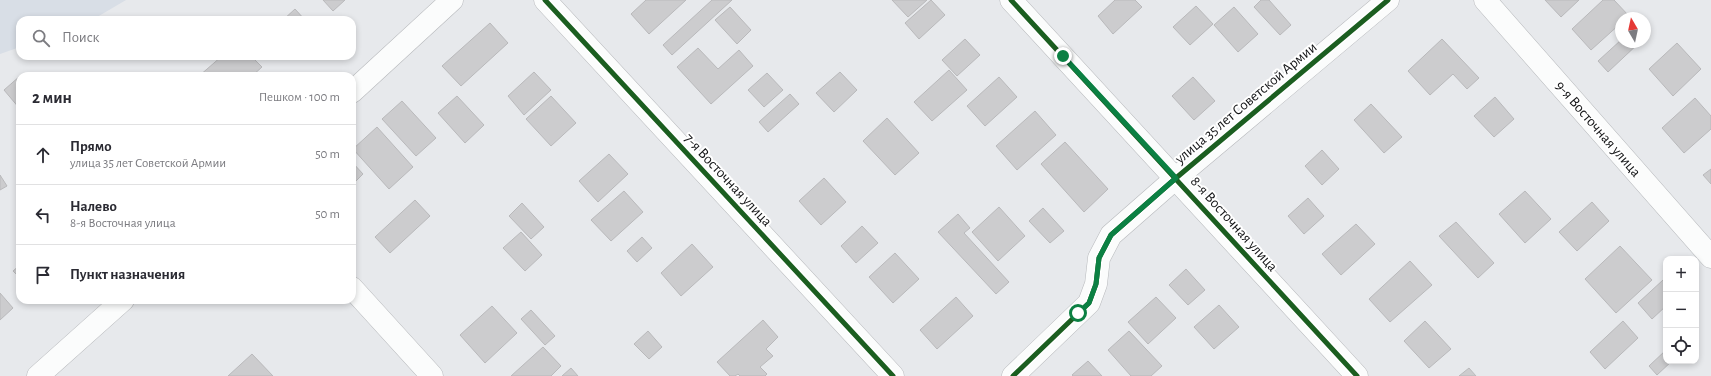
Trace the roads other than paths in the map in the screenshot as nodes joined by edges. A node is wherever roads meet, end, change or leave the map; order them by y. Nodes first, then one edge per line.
1 (452, 0) edge
2 (546, 0) edge
3 (1011, 0) edge
4 (1388, 0) edge
5 (1485, 0) edge
6 (356, 88) edge
7 (1176, 178) junction
8 (1711, 257) edge
9 (356, 292) edge
10 (118, 304) edge
11 (38, 376) edge
12 (432, 376) edge
13 (893, 376) edge
14 (1012, 376) edge
15 (1357, 376) edge

1 - 6 street
2 - 13 street, 7-я Восточная улица
3 - 7 street, 8-я Восточная улица
4 - 7 street, улица 35 лет Советской Армии
5 - 8 street, 9-я Восточная улица
7 - 14 street, улица 35 лет Советской Армии
7 - 15 street, 8-я Восточная улица
9 - 12 street
10 - 11 street

